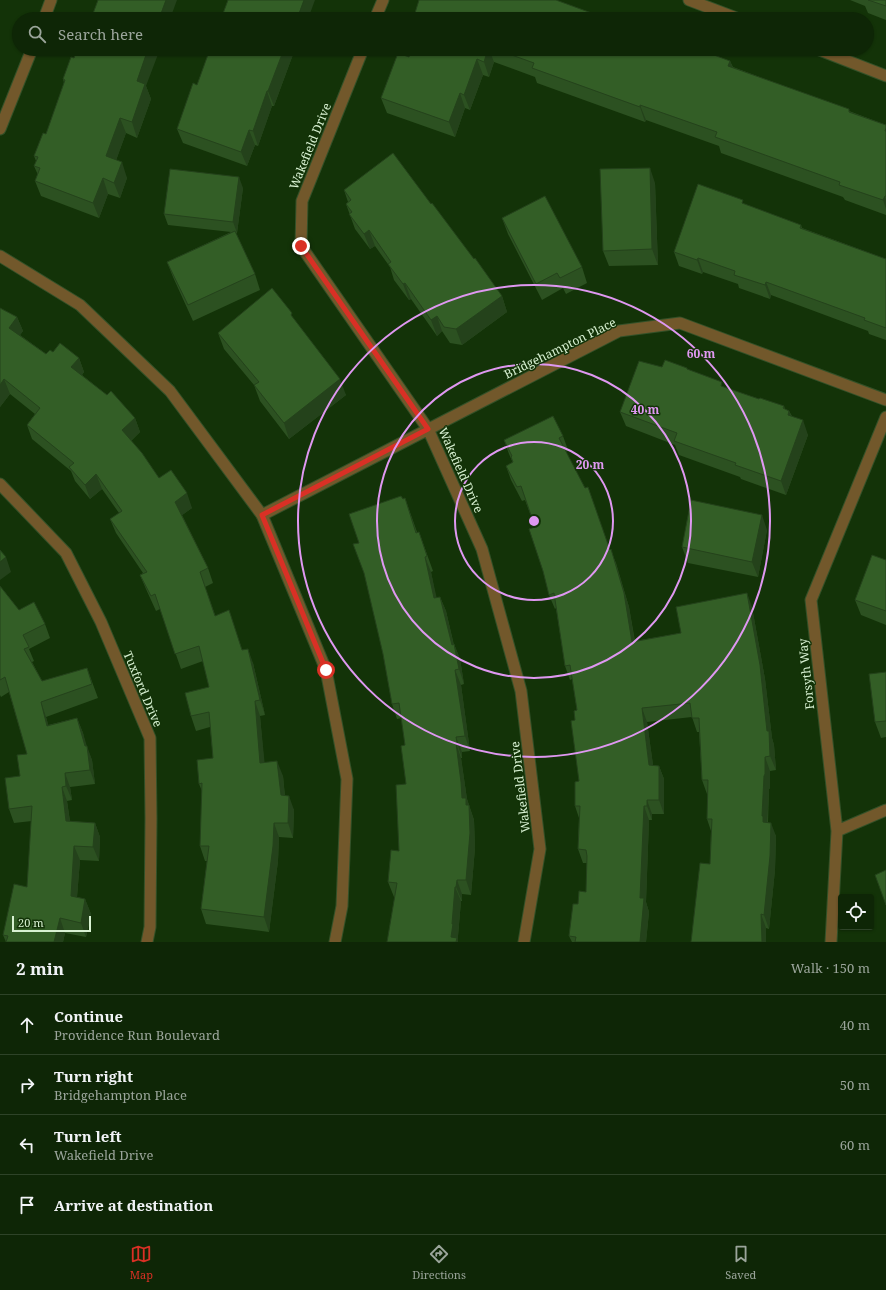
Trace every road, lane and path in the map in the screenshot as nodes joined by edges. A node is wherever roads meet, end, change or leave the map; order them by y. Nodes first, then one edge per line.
1 (51, 0) edge
2 (382, 0) edge
3 (689, 0) edge
4 (47, 12) edge
5 (378, 12) edge
6 (721, 12) edge
7 (29, 56) edge
8 (360, 56) edge
9 (835, 56) edge
10 (886, 76) edge
11 (0, 129) edge
12 (0, 256) edge
13 (886, 400) edge
14 (886, 417) edge
15 (428, 429) junction
16 (0, 484) edge
17 (262, 515) junction
18 (886, 810) edge
19 (837, 831) junction
20 (147, 942) edge
21 (335, 942) edge
22 (524, 942) edge
23 (831, 942) edge

1 - 4 street
2 - 5 street
3 - 6 street
7 - 11 street
8 - 15 street, Wakefield Drive
9 - 10 street
12 - 17 street
13 - 15 street, Bridgehampton Place
14 - 19 street, Forsyth Way
15 - 17 street, Bridgehampton Place
15 - 22 street, Wakefield Drive
16 - 20 street, Tuxford Drive
17 - 21 street
18 - 19 street
19 - 23 street, Forsyth Way

